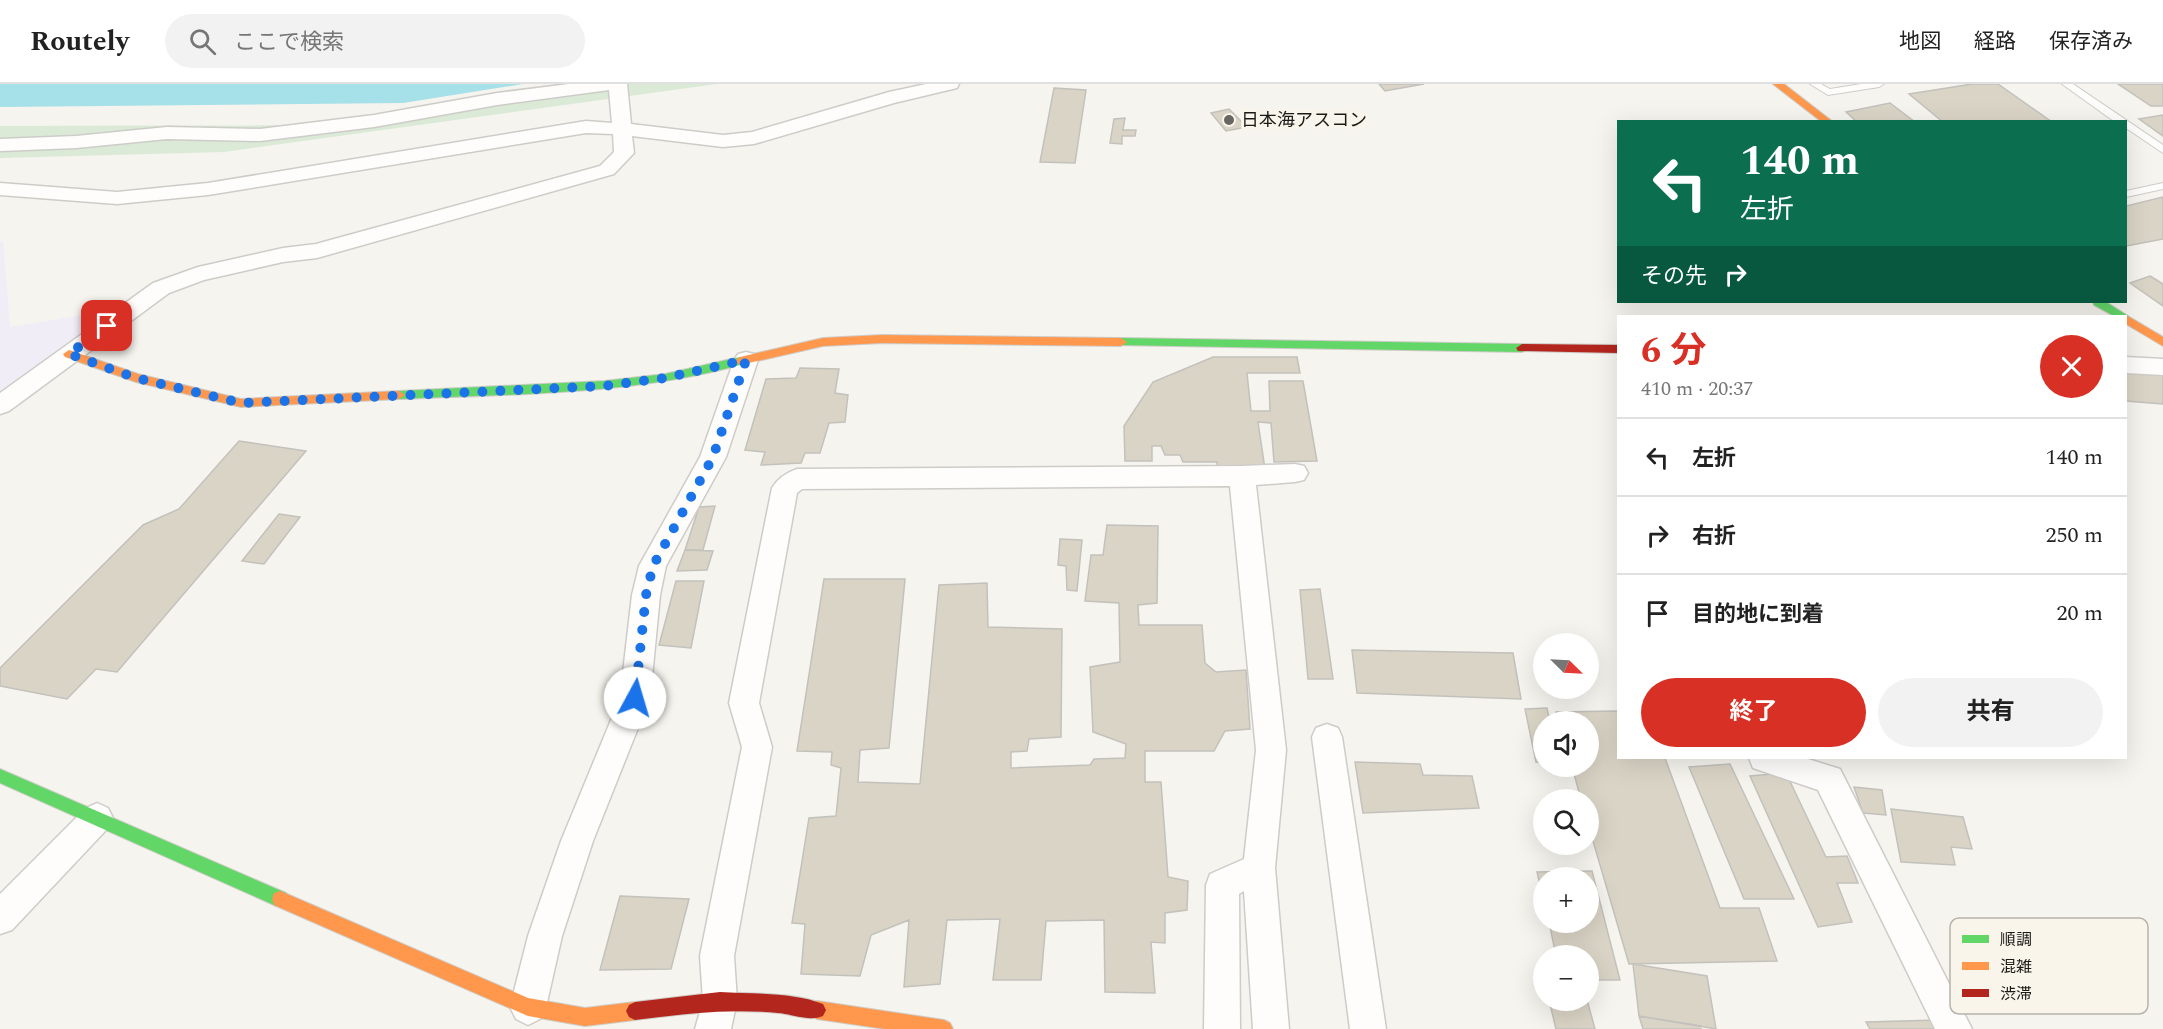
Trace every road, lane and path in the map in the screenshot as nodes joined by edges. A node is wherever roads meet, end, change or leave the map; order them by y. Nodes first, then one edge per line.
1 (612, 84) edge
2 (618, 84) edge
3 (950, 84) edge
4 (1778, 84) edge
5 (1815, 84) edge
6 (1879, 84) edge
7 (2067, 84) edge
8 (1826, 120) edge
9 (2119, 120) edge
10 (2127, 125) edge
11 (623, 129) junction
12 (0, 145) edge
13 (2163, 150) edge
14 (2163, 186) edge
15 (0, 189) edge
16 (2127, 194) edge
17 (2100, 303) edge
18 (2121, 315) edge
19 (2127, 319) edge
20 (2163, 342) edge
21 (1617, 349) edge
22 (69, 354) junction
23 (746, 360) junction
24 (2127, 365) edge
25 (2163, 367) edge
26 (0, 405) edge
27 (1295, 473) dead end
28 (1242, 476) junction
29 (1327, 737) dead end
30 (1767, 759) edge
31 (0, 776) edge
32 (97, 818) junction
33 (1259, 868) junction
34 (0, 918) edge
35 (528, 1007) junction
36 (717, 1015) edge
37 (944, 1029) edge
38 (1222, 1029) edge
39 (1271, 1029) edge
40 (1368, 1029) edge
41 (1954, 1029) edge

1 - 12 street
2 - 11 street
3 - 11 street
4 - 8 street
5 - 6 lane
7 - 9 lane
10 - 13 lane
11 - 15 street
11 - 22 street
14 - 16 lane
17 - 18 street
19 - 20 street
21 - 23 street
22 - 23 street
22 - 26 street
23 - 35 street
24 - 25 street
27 - 28 street
28 - 33 street
28 - 36 street
29 - 40 street
30 - 41 street
31 - 32 street
32 - 34 street
32 - 35 street
33 - 38 street
33 - 39 street
35 - 36 street
36 - 37 street

